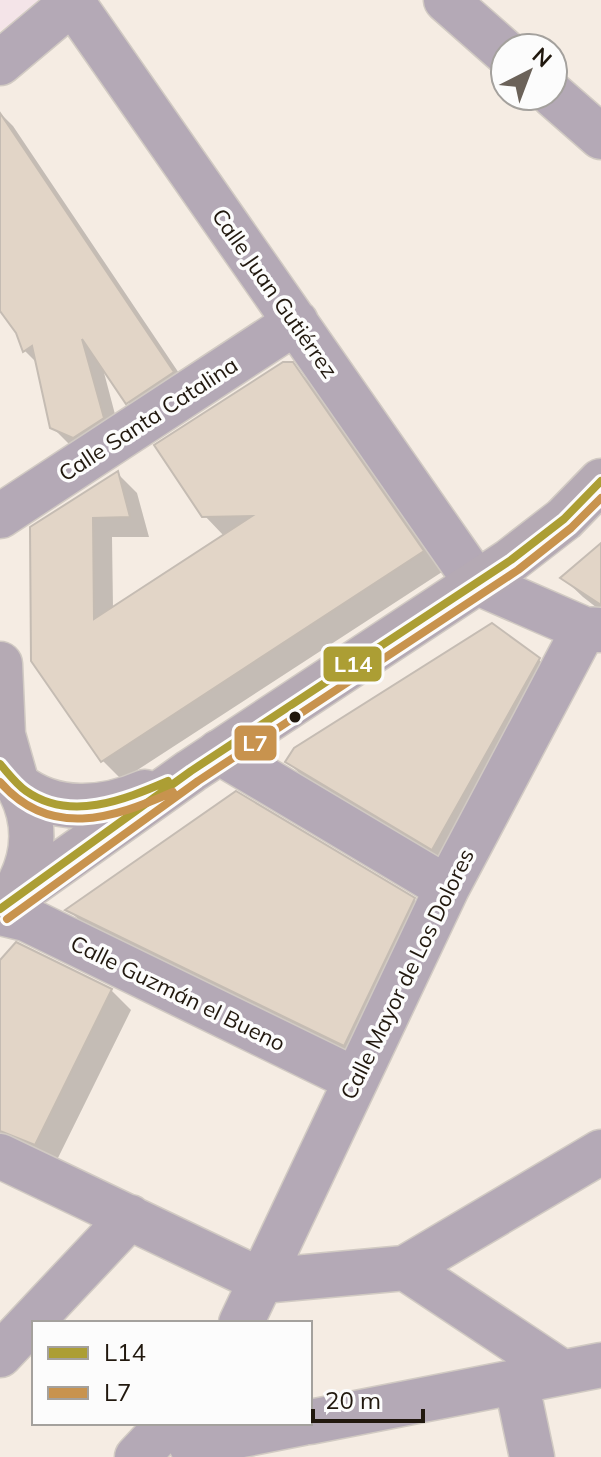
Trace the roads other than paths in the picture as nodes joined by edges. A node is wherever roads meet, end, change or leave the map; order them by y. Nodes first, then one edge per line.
1 (446, 0) edge
2 (74, 2) edge
3 (489, 38) edge
4 (0, 63) edge
5 (569, 105) edge
6 (596, 123) edge
7 (296, 322) junction
8 (601, 481) edge
9 (0, 516) edge
10 (476, 582) junction
11 (593, 630) edge
12 (0, 664) edge
13 (205, 761) junction
14 (8, 774) edge
15 (447, 888) junction
16 (3, 907) edge
17 (354, 1079) junction
18 (601, 1152) edge
19 (0, 1156) edge
20 (130, 1217) junction
21 (405, 1268) junction
22 (262, 1281) junction
23 (32, 1321) edge
24 (32, 1321) edge
25 (242, 1321) edge
26 (0, 1355) edge
27 (582, 1369) edge
28 (516, 1381) junction
29 (312, 1422) edge
30 (286, 1425) edge
31 (186, 1437) edge
32 (137, 1457) edge
33 (532, 1457) edge

1 - 3 street
2 - 4 street
2 - 7 street, Calle Juan Gutiérrez
5 - 6 street
7 - 9 street, Calle Santa Catalina
7 - 10 street, Calle Juan Gutiérrez
8 - 10 main road
10 - 11 street
10 - 13 main road
11 - 15 street, Calle Mayor de Los Dolores
12 - 14 main road
13 - 14 main road
13 - 15 street
13 - 16 main road
14 - 16 main road
15 - 17 street, Calle Mayor de Los Dolores
16 - 17 street, Calle Guzmán el Bueno
17 - 22 street, Calle Mayor de Los Dolores
18 - 21 street
19 - 20 street
20 - 22 street
20 - 23 street
21 - 22 street
21 - 27 street
22 - 25 street, Calle Mayor de Los Dolores
24 - 26 street
27 - 28 street
28 - 29 street
28 - 33 street
30 - 31 street
31 - 32 street

